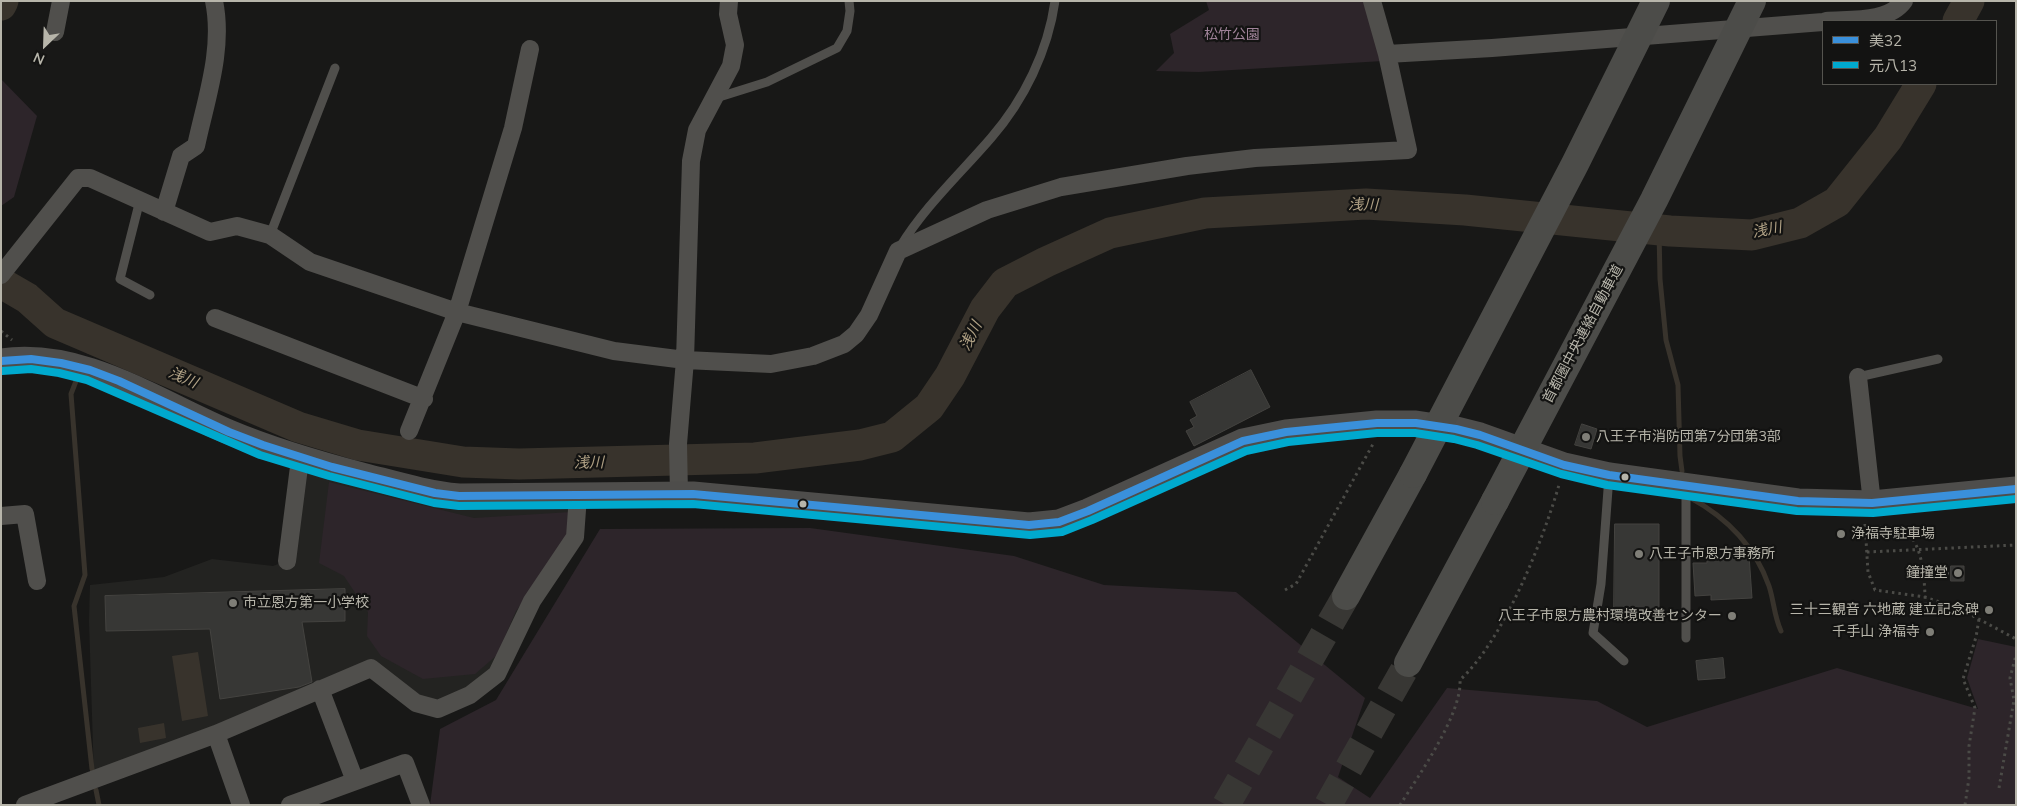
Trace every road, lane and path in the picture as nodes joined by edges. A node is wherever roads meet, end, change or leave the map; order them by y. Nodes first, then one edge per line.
1 (61, 1) edge
2 (214, 1) edge
3 (729, 1) edge
4 (848, 1) edge
5 (1055, 1) edge
6 (1372, 1) edge
7 (1656, 1) edge
8 (1752, 1) edge
9 (1904, 1) edge
10 (1837, 20) edge
11 (1822, 21) edge
12 (55, 32) dead end
13 (530, 49) dead end
14 (1386, 54) junction
15 (335, 68) dead end
16 (716, 98) junction
17 (140, 200) junction
18 (164, 212) junction
19 (270, 234) junction
20 (898, 251) junction
21 (1, 275) edge
22 (150, 295) dead end
23 (457, 312) junction
24 (214, 318) dead end
25 (1938, 358) dead end
26 (685, 360) junction
27 (1, 361) edge
28 (1858, 376) joint
29 (424, 399) junction
30 (1377, 423) junction
31 (409, 431) dead end
32 (300, 459) junction
33 (1564, 466) junction
34 (1609, 475) junction
35 (1686, 486) junction
36 (679, 488) junction
37 (2016, 489) edge
38 (578, 496) junction
39 (1872, 503) junction
40 (1, 516) edge
41 (2016, 545) edge
42 (1920, 550) junction
43 (1867, 552) junction
44 (286, 561) dead end
45 (1922, 573) junction
46 (1949, 573) dead end
47 (37, 581) dead end
48 (1285, 590) dead end
49 (1346, 596) tunnel mouth
50 (1925, 597) junction
51 (1926, 615) dead end
52 (1979, 619) junction
53 (1686, 638) dead end
54 (2016, 639) edge
55 (2016, 655) edge
56 (1624, 661) dead end
57 (1408, 664) tunnel mouth
58 (320, 690) junction
59 (216, 734) junction
60 (355, 782) junction
61 (1999, 788) dead end
62 (25, 805) edge
63 (241, 805) edge
64 (290, 805) edge
65 (421, 805) edge
66 (1400, 805) edge
67 (1966, 805) edge

1 - 12 street
2 - 18 street
3 - 16 street
4 - 16 lane
5 - 20 lane
6 - 14 street
7 - 49 highway, bridge
8 - 57 highway, 首都圏中央連絡自動車道, bridge
9 - 10 street
11 - 14 street
13 - 23 street
14 - 20 street
15 - 19 lane
16 - 26 street
17 - 18 street
17 - 21 street
17 - 22 lane
18 - 19 street
19 - 23 street
20 - 26 street
23 - 26 street
23 - 29 street
24 - 29 street
25 - 28 lane
26 - 36 street
27 - 32 main road
28 - 39 street
29 - 31 street
30 - 33 main road
30 - 36 main road
30 - 48 path
32 - 38 main road
32 - 44 street
33 - 34 main road
33 - 66 path
34 - 35 main road
34 - 56 lane
35 - 39 main road
35 - 53 lane
36 - 38 main road
37 - 39 main road
38 - 58 street
40 - 47 street
41 - 42 path
42 - 43 path
42 - 43 path
42 - 45 path
43 - 50 path
45 - 46 path
45 - 50 path
50 - 51 path
50 - 52 path
52 - 54 path
52 - 67 path
55 - 61 path
58 - 59 street
58 - 60 street
59 - 62 street
59 - 63 street
60 - 64 street
60 - 65 street

